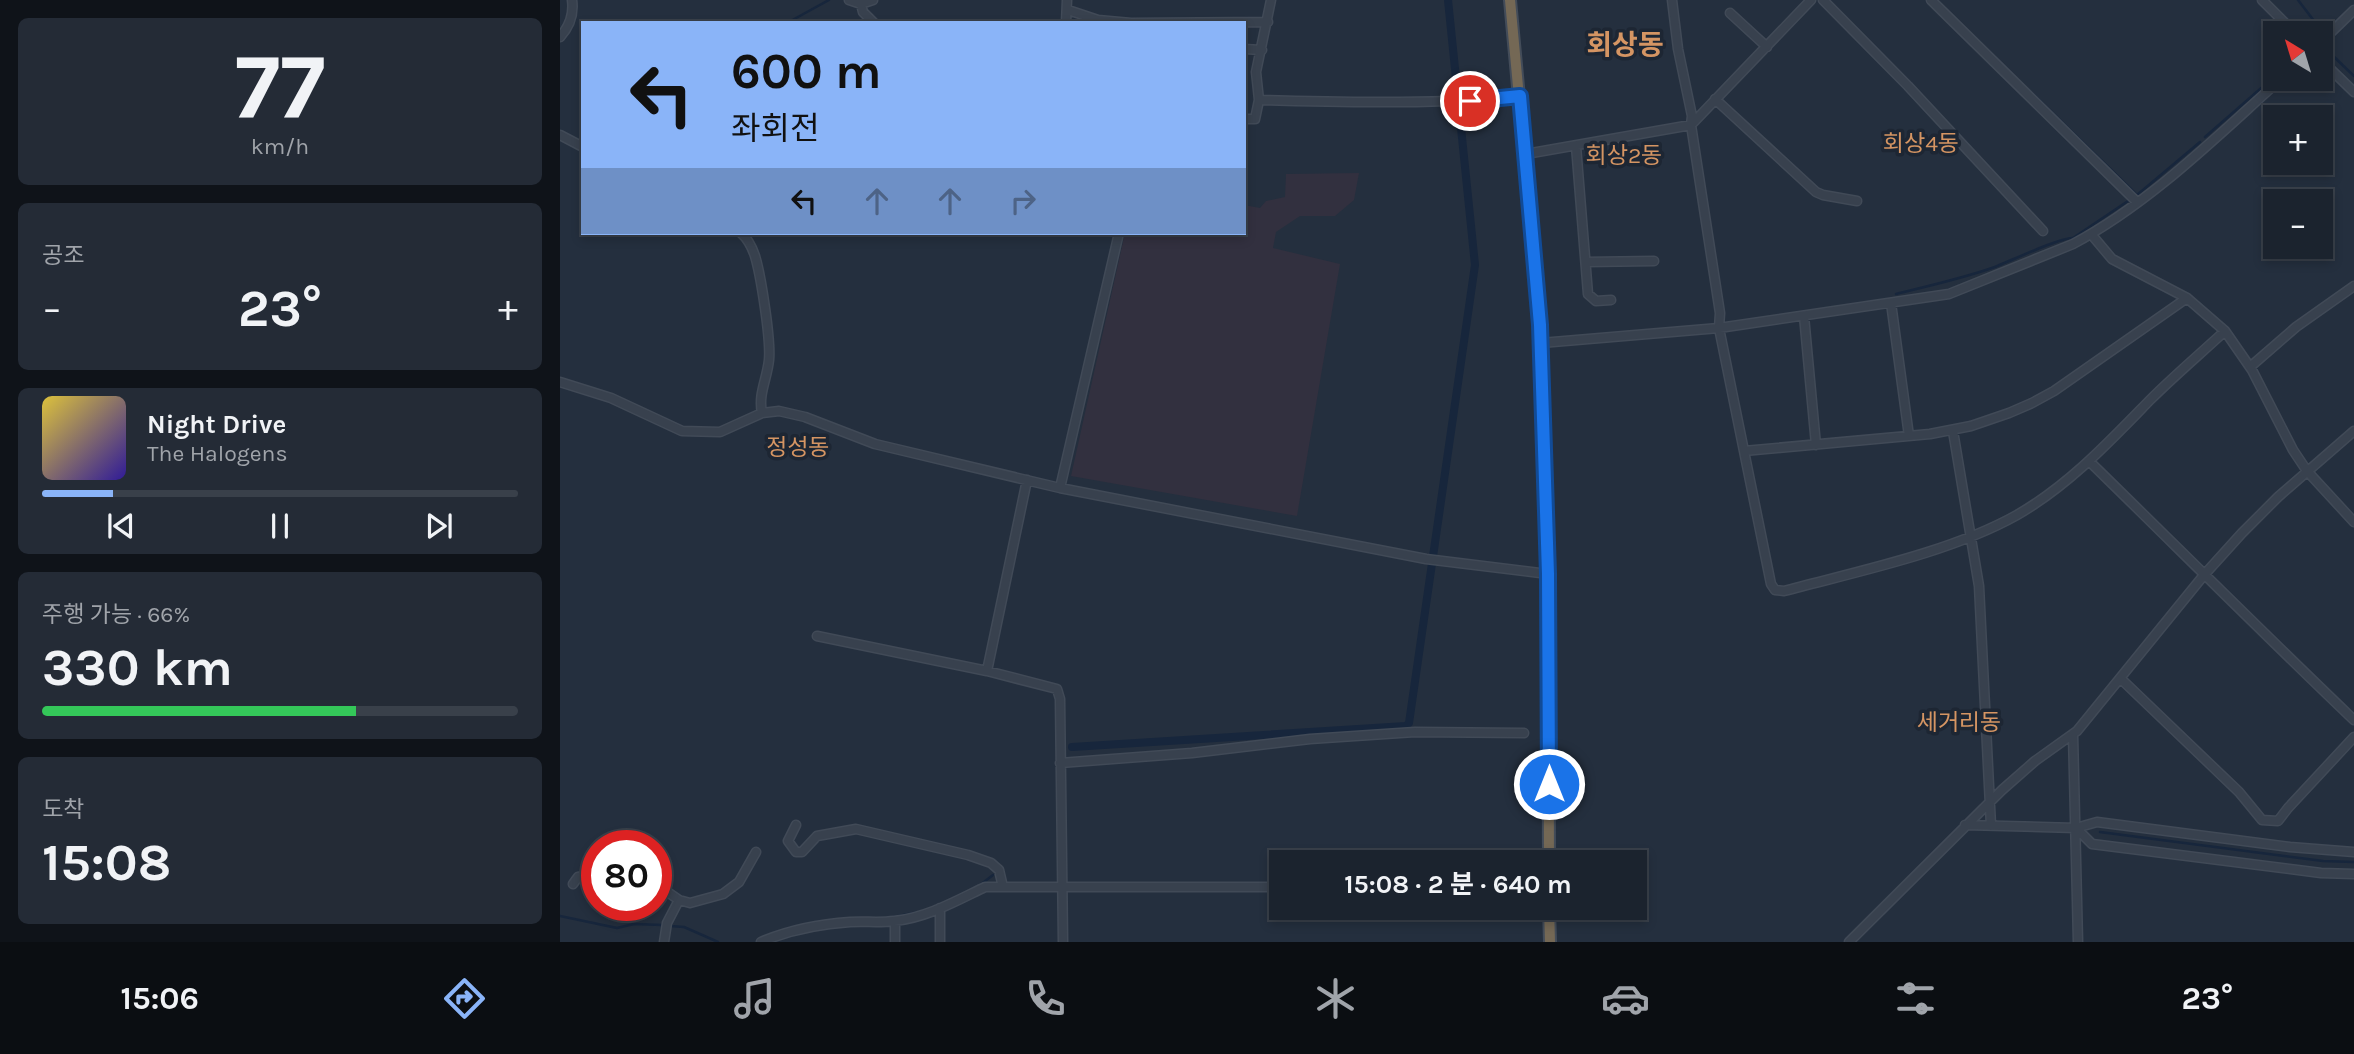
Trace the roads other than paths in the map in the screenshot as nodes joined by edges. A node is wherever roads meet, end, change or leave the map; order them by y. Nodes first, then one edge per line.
1 (572, 0) edge
2 (849, 0) edge
3 (873, 0) edge
4 (1067, 0) edge
5 (1271, 0) edge
6 (1510, 0) edge
7 (1672, 0) edge
8 (1811, 0) edge
9 (1824, 0) edge
10 (1931, 0) edge
11 (2262, 0) edge
12 (861, 4) junction
13 (1068, 10) junction
14 (2354, 10) edge
15 (1730, 13) dead end
16 (872, 21) edge
17 (1066, 21) edge
18 (1109, 21) edge
19 (2283, 21) edge
20 (1246, 22) edge
21 (1268, 22) junction
22 (2333, 30) edge
23 (560, 37) edge
24 (1767, 47) junction
25 (1246, 50) edge
26 (1262, 50) junction
27 (1246, 72) edge
28 (1256, 72) junction
29 (2333, 72) edge
30 (2267, 91) edge
31 (2354, 92) edge
32 (1520, 96) junction
33 (1715, 99) junction
34 (1259, 100) junction
35 (1246, 119) edge
36 (1691, 125) junction
37 (560, 135) edge
38 (581, 146) edge
39 (1576, 146) junction
40 (1526, 154) junction
41 (1857, 201) dead end
42 (2137, 202) junction
43 (2043, 231) dead end
44 (2091, 234) junction
45 (743, 235) edge
46 (1119, 235) edge
47 (1654, 261) dead end
48 (1587, 262) junction
49 (2354, 286) edge
50 (2187, 298) junction
51 (1611, 300) dead end
52 (1891, 303) junction
53 (1804, 316) junction
54 (1719, 328) junction
55 (2225, 331) junction
56 (1541, 343) junction
57 (2250, 367) junction
58 (560, 382) edge
59 (762, 413) junction
60 (1953, 431) junction
61 (2354, 431) edge
62 (1909, 436) junction
63 (1816, 445) junction
64 (1744, 451) junction
65 (2090, 462) junction
66 (2307, 471) junction
67 (1027, 480) junction
68 (1060, 488) junction
69 (2354, 522) edge
70 (1971, 537) junction
71 (1548, 574) junction
72 (2204, 575) junction
73 (817, 636) dead end
74 (987, 671) junction
75 (2120, 678) junction
76 (2354, 720) edge
77 (1524, 733) dead end
78 (2073, 734) junction
79 (2354, 737) edge
80 (1060, 763) junction
81 (1989, 803) junction
82 (796, 825) dead end
83 (1965, 825) junction
84 (1991, 826) junction
85 (2076, 828) junction
86 (1549, 850) edge
87 (756, 852) dead end
88 (2354, 852) edge
89 (2354, 874) edge
90 (581, 877) edge
91 (573, 884) dead end
92 (1003, 887) junction
93 (1269, 887) edge
94 (1063, 888) junction
95 (672, 895) edge
96 (679, 900) junction
97 (940, 908) junction
98 (1549, 920) edge
99 (895, 921) junction
100 (664, 942) edge
101 (761, 942) edge
102 (895, 942) edge
103 (940, 942) edge
104 (1063, 942) edge
105 (1550, 942) edge
106 (1849, 942) edge
107 (2078, 942) edge

1 - 23 street
2 - 12 street
3 - 12 street
4 - 13 street
5 - 21 street
6 - 32 highway
7 - 36 street
8 - 24 street
9 - 43 street
10 - 42 street
11 - 19 street
12 - 16 street
13 - 17 street
13 - 18 street
14 - 22 street
15 - 24 street
20 - 21 street
21 - 26 street
24 - 33 street
25 - 26 street
26 - 28 street
27 - 28 street
28 - 34 street
29 - 31 street
30 - 42 street
32 - 34 street
32 - 40 highway
33 - 36 street
33 - 41 street
34 - 35 street
36 - 39 street
36 - 54 street
37 - 38 street
39 - 40 street
39 - 48 street
40 - 56 highway
42 - 44 street
44 - 50 street
44 - 52 street
45 - 59 street
46 - 68 street
47 - 48 street
48 - 51 street
49 - 57 street
50 - 55 street
50 - 60 street
52 - 53 street
52 - 62 street
53 - 54 street
53 - 63 street
54 - 56 street
54 - 64 street
55 - 57 street
55 - 65 street
56 - 71 highway
57 - 66 street
58 - 59 street
59 - 67 street
60 - 62 street
60 - 70 street
61 - 66 street
62 - 63 street
63 - 64 street
64 - 70 street
65 - 70 street
65 - 72 street
66 - 69 street
66 - 72 street
67 - 68 street
67 - 74 street
68 - 71 street
70 - 81 street
71 - 86 highway
72 - 75 street
72 - 76 street
73 - 74 street
74 - 80 street
75 - 78 street
75 - 79 street
77 - 80 street
78 - 81 street
78 - 85 street
80 - 94 street
81 - 83 street
81 - 84 street
82 - 92 street
83 - 84 street
83 - 106 street
84 - 85 street
85 - 88 street
85 - 89 street
85 - 107 street
87 - 96 street
90 - 91 street
92 - 94 street
92 - 97 street
93 - 94 street
94 - 104 street
95 - 96 street
96 - 100 street
97 - 99 street
97 - 103 street
98 - 105 highway
99 - 101 street
99 - 102 street

